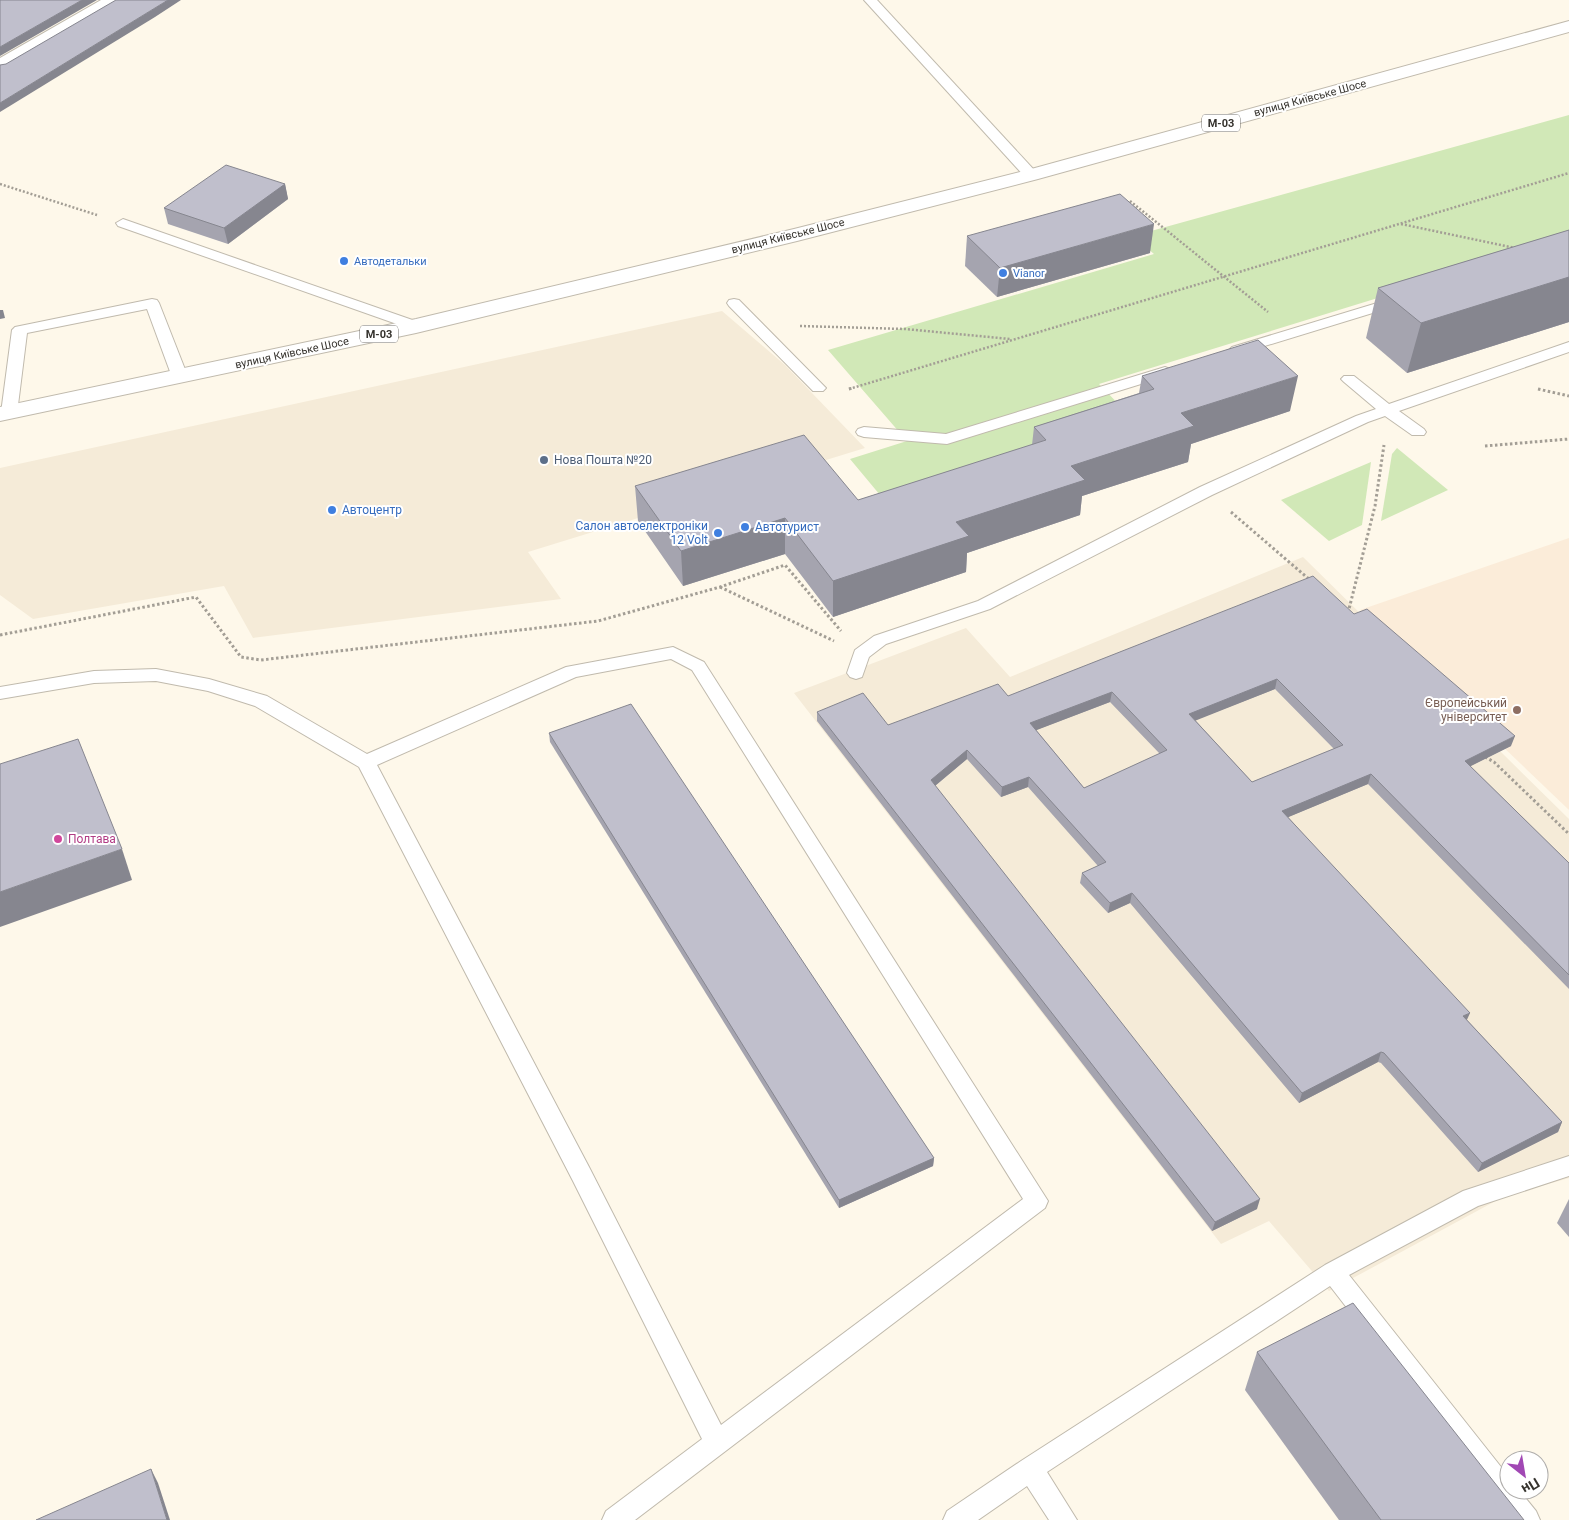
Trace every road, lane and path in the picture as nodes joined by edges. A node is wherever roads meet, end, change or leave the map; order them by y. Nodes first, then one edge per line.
1 (114, 0) edge
2 (870, 0) edge
3 (1567, 28) edge
4 (0, 66) edge
5 (1569, 173) edge
6 (1031, 175) junction
7 (0, 184) edge
8 (1130, 201) edge
9 (124, 223) joint
10 (1400, 224) junction
11 (1519, 249) edge
12 (1225, 276) junction
13 (1415, 295) edge
14 (734, 303) dead end
15 (416, 326) junction
16 (756, 326) junction
17 (1293, 333) junction
18 (1014, 339) junction
19 (1569, 348) edge
20 (1226, 353) edge
21 (1179, 368) edge
22 (180, 377) junction
23 (1349, 379) dead end
24 (818, 388) joint
25 (1387, 410) junction
26 (5, 413) edge
27 (864, 432) dead end
28 (1418, 432) dead end
29 (1569, 439) edge
30 (1485, 446) dead end
31 (1206, 490) junction
32 (1311, 581) edge
33 (720, 587) junction
34 (1341, 607) edge
35 (1348, 613) junction
36 (1348, 622) edge
37 (0, 635) edge
38 (861, 654) junction
39 (856, 673) dead end
40 (0, 693) edge
41 (1478, 754) edge
42 (366, 762) junction
43 (1569, 834) edge
44 (1569, 1166) edge
45 (1332, 1272) junction
46 (717, 1443) junction
47 (1030, 1469) junction
48 (615, 1520) edge
49 (956, 1520) edge
50 (1064, 1520) edge
51 (1527, 1520) edge

1 - 4 main road
2 - 6 lane
3 - 6 main road, вулиця Київське Шосе / М-03
5 - 10 path
6 - 15 main road, вулиця Київське Шосе / М-03
7 - 9 path
8 - 12 path
9 - 15 lane
10 - 11 path
10 - 12 path
12 - 17 path
12 - 18 path
13 - 17 lane
14 - 16 lane
15 - 22 main road, вулиця Київське Шосе / М-03
16 - 18 path
16 - 24 lane
17 - 20 lane
18 - 24 path
19 - 25 lane
21 - 27 lane
22 - 26 main road, вулиця Київське Шосе / М-03
22 - 26 lane
23 - 25 lane
25 - 28 lane
25 - 31 lane
25 - 35 path
29 - 30 path
31 - 32 path
31 - 38 lane
33 - 37 path
33 - 38 path
33 - 38 path
34 - 35 path
35 - 36 path
38 - 39 lane
40 - 42 lane
41 - 43 path
42 - 46 lane
42 - 46 lane
44 - 45 lane
45 - 47 lane
45 - 51 lane
46 - 48 lane
47 - 49 lane
47 - 50 lane

